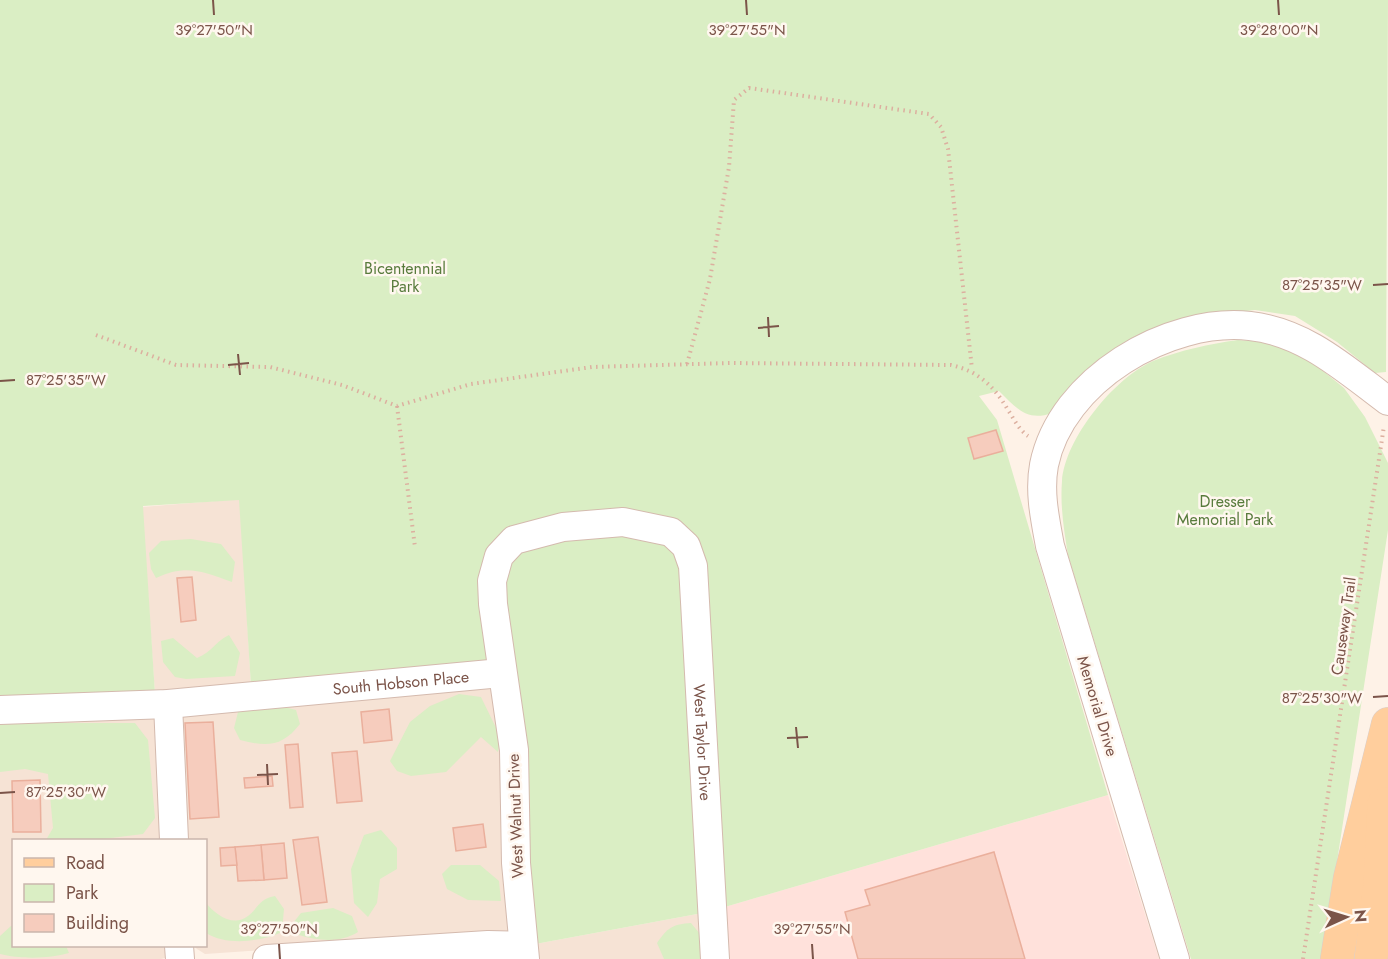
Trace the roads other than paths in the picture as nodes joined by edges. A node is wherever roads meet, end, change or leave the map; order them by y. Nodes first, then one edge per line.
1 (1387, 408) edge
2 (501, 673) junction
3 (168, 704) junction
4 (0, 710) edge
5 (1387, 729) edge
6 (174, 839) edge
7 (524, 953) edge
8 (267, 959) edge
9 (716, 959) edge
10 (1175, 959) edge
11 (1337, 959) edge
12 (1371, 959) edge

1 - 10 street, Memorial Drive
2 - 3 street, South Hobson Place
2 - 7 street, West Walnut Drive
2 - 9 street, West Taylor Drive
3 - 4 street, South Hobson Place
3 - 6 street
5 - 11 main road
5 - 12 main road
7 - 8 street

